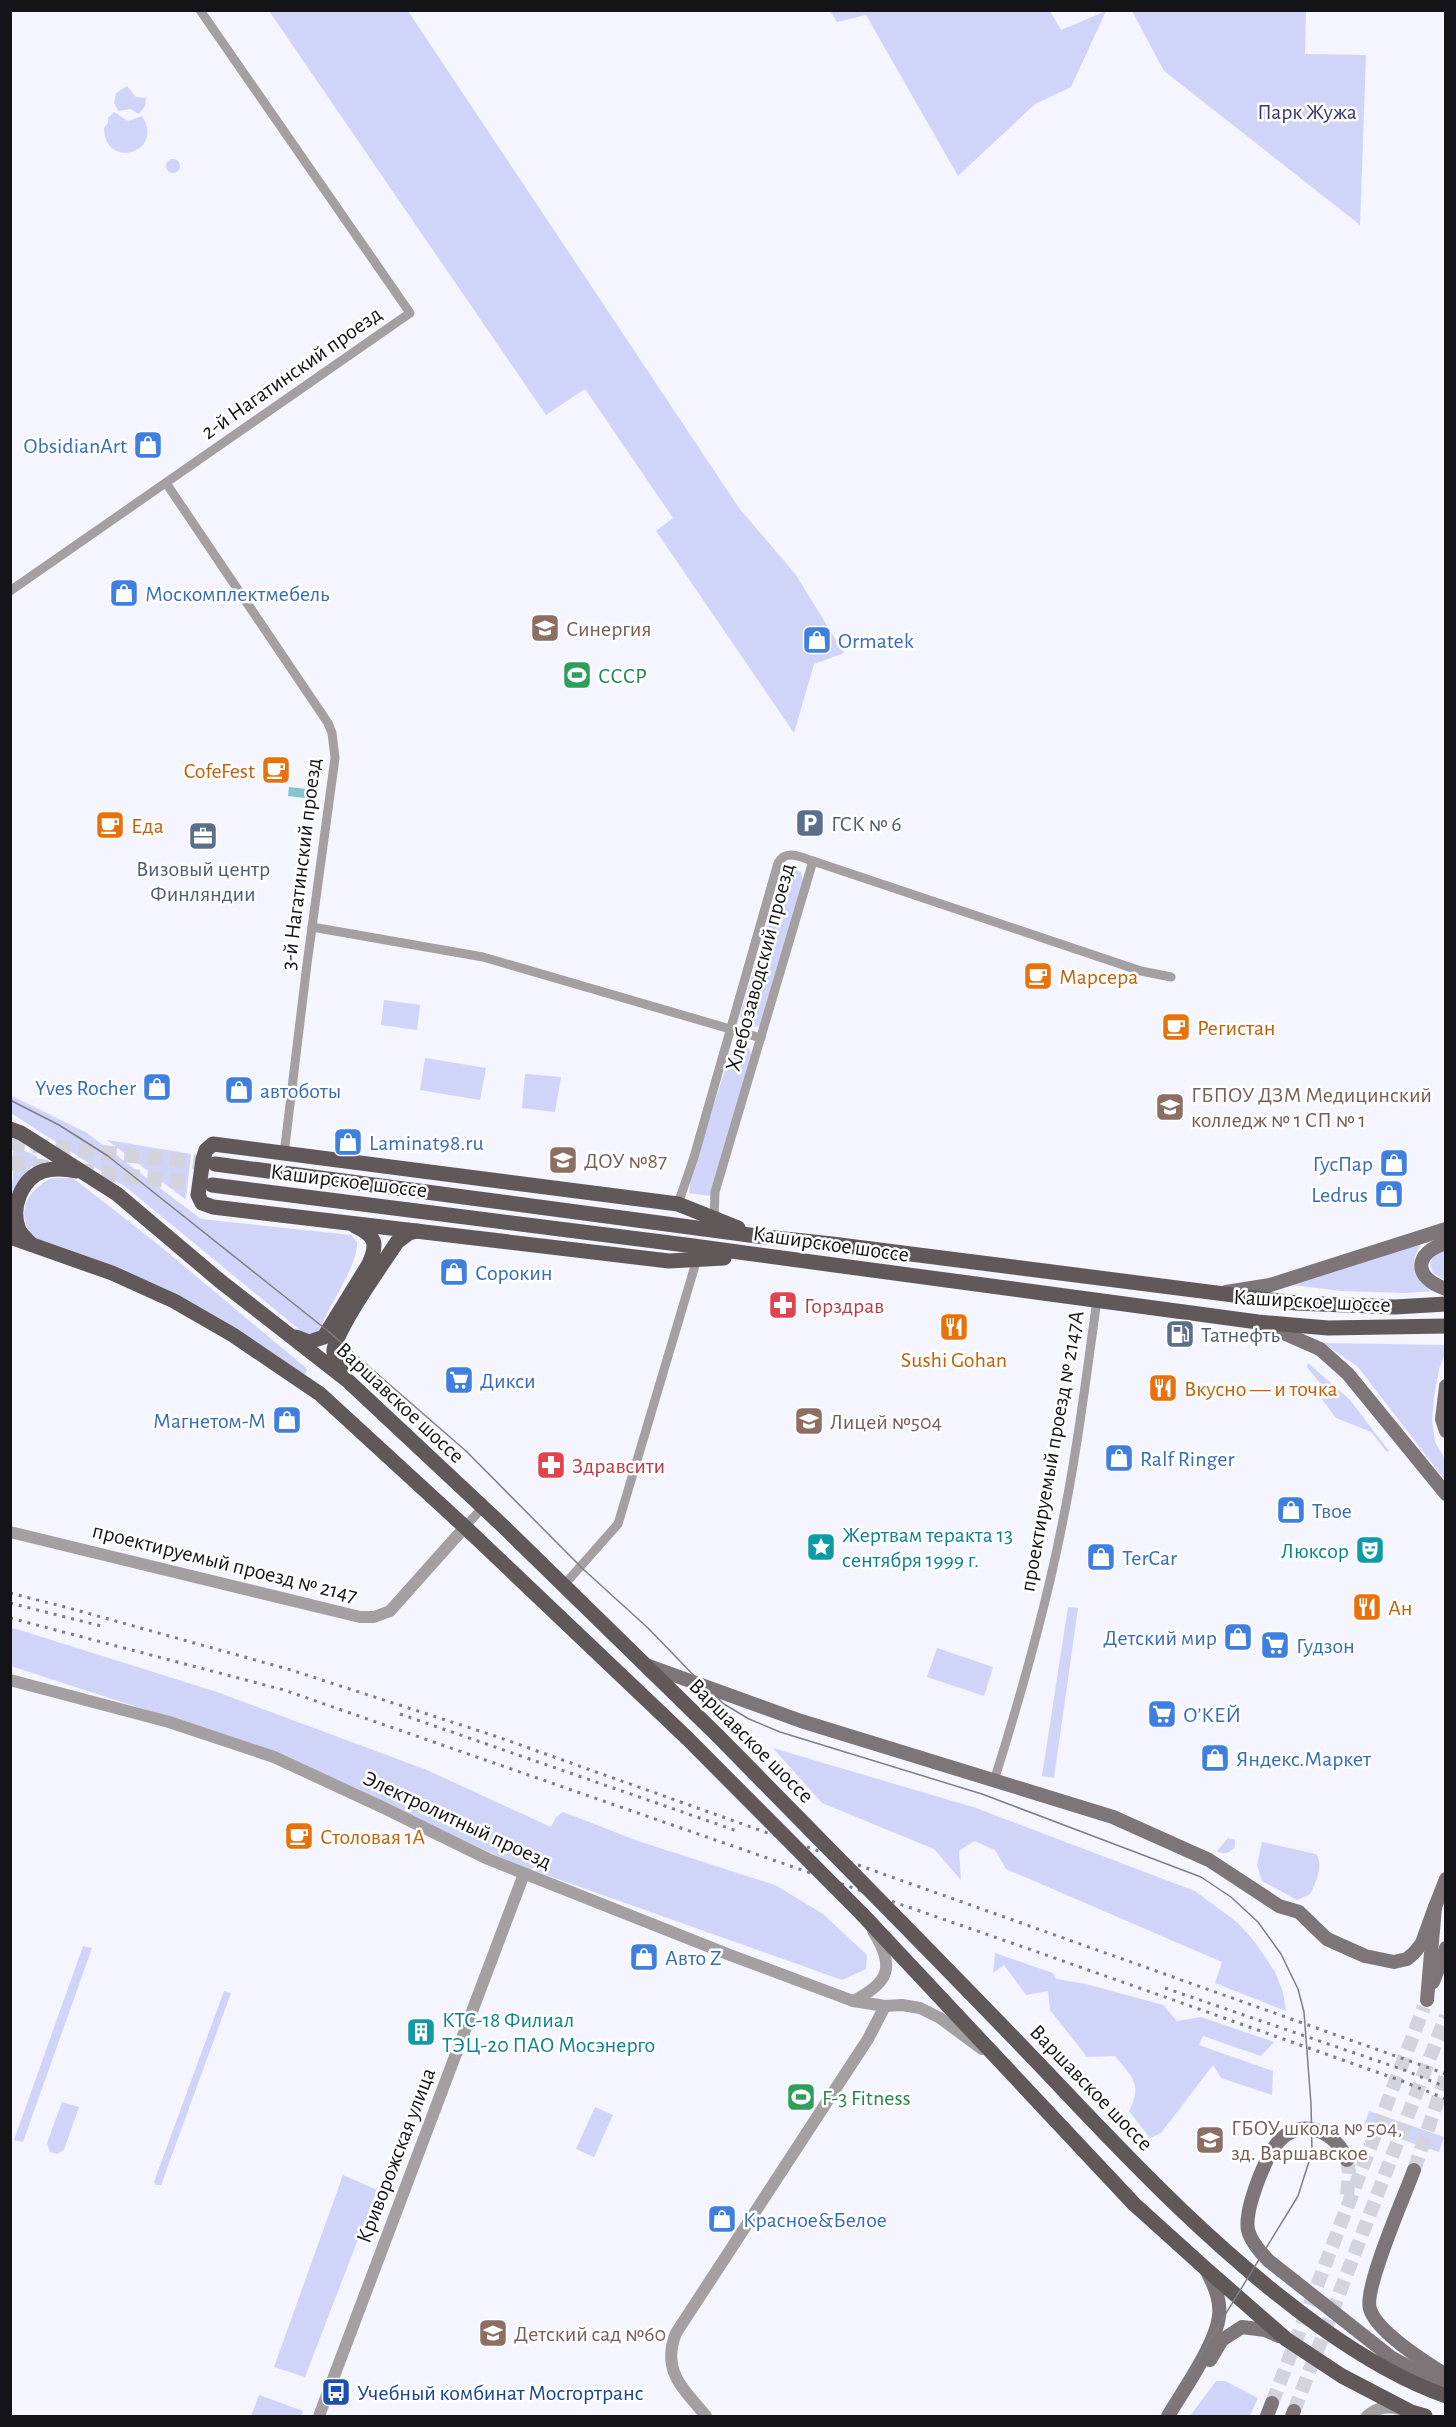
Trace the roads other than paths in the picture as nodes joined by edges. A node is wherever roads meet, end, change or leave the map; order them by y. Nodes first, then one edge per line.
1 (200, 10) edge
2 (166, 483) junction
3 (10, 591) edge
4 (813, 861) junction
5 (312, 927) junction
6 (1172, 977) dead end
7 (731, 1030) junction
8 (761, 1038) junction
9 (10, 1129) edge
10 (284, 1155) junction
11 (215, 1164) tunnel mouth
12 (79, 1171) junction
13 (212, 1185) tunnel mouth
14 (678, 1204) junction
15 (714, 1218) junction
16 (349, 1224) junction
17 (1446, 1229) edge
18 (425, 1231) junction
19 (757, 1236) junction
20 (10, 1237) edge
21 (1446, 1243) edge
22 (32, 1244) junction
23 (762, 1256) junction
24 (697, 1258) junction
25 (1446, 1289) edge
26 (1215, 1294) junction
27 (1097, 1300) junction
28 (1446, 1304) edge
29 (1258, 1322) junction
30 (1446, 1326) edge
31 (292, 1335) junction
32 (347, 1380) junction
33 (1446, 1386) edge
34 (1446, 1431) edge
35 (1446, 1494) edge
36 (482, 1508) junction
37 (465, 1527) junction
38 (10, 1532) edge
39 (564, 1585) junction
40 (646, 1665) junction
41 (10, 1680) edge
42 (994, 1781) junction
43 (524, 1874) junction
44 (1446, 1879) edge
45 (1435, 1907) junction
46 (863, 1916) junction
47 (1446, 1948) edge
48 (853, 2001) junction
49 (885, 2006) junction
50 (1005, 2065) junction
51 (1347, 2160) tunnel mouth
52 (1414, 2170) tunnel mouth
53 (1206, 2270) junction
54 (1286, 2339) junction
55 (1446, 2375) edge
56 (1446, 2387) edge
57 (1446, 2396) edge
58 (1416, 2415) edge
59 (319, 2416) edge
60 (706, 2416) edge
61 (1168, 2416) edge
62 (1178, 2416) edge
63 (1367, 2416) edge

1 - 2 street, 2-й Нагатинский проезд
2 - 3 street, 2-й Нагатинский проезд
2 - 5 street, 3-й Нагатинский проезд
4 - 6 street
4 - 7 street, Хлебозаводский проезд
4 - 8 street, Хлебозаводский проезд
5 - 7 street
5 - 10 street, 3-й Нагатинский проезд
7 - 8 street
7 - 14 street, Хлебозаводский проезд
8 - 15 street, Хлебозаводский проезд
9 - 12 main road, Варшавское шоссе
10 - 14 main road
10 - 16 main road
11 - 19 main road, Каширское шоссе
12 - 22 main road
12 - 31 main road, Варшавское шоссе
13 - 23 main road, Каширское шоссе
14 - 15 main road
15 - 19 main road
16 - 18 main road
16 - 31 main road
17 - 26 main road
18 - 24 main road
18 - 32 main road
19 - 26 main road, Каширское шоссе
20 - 22 main road, Варшавское шоссе
21 - 25 main road
22 - 37 main road, Варшавское шоссе
23 - 24 main road
23 - 27 main road, Каширское шоссе
24 - 39 street
26 - 28 main road, Каширское шоссе
27 - 29 main road, Каширское шоссе
27 - 42 street, проектируемый проезд № 2147А
29 - 30 main road, Каширское шоссе
29 - 35 main road
31 - 32 main road, Варшавское шоссе
32 - 36 main road, Варшавское шоссе
33 - 34 main road
36 - 37 street
36 - 39 main road, Варшавское шоссе
37 - 38 street, проектируемый проезд № 2147
37 - 46 main road, Варшавское шоссе, bridge
39 - 40 main road, Варшавское шоссе
40 - 42 main road
40 - 57 main road, Варшавское шоссе, bridge
41 - 43 street, Электролитный проезд
42 - 45 main road
43 - 48 street, Электролитный проезд
43 - 59 street, Криворожская улица
44 - 45 main road
45 - 47 main road
46 - 48 street
46 - 50 main road, Варшавское шоссе
48 - 49 street, Электролитный проезд
49 - 50 street, Электролитный проезд
49 - 60 street
50 - 53 main road, Варшавское шоссе
51 - 56 main road
52 - 55 main road
53 - 54 main road, Варшавское шоссе
53 - 61 main road
54 - 58 main road, Варшавское шоссе
54 - 62 main road
58 - 63 street

